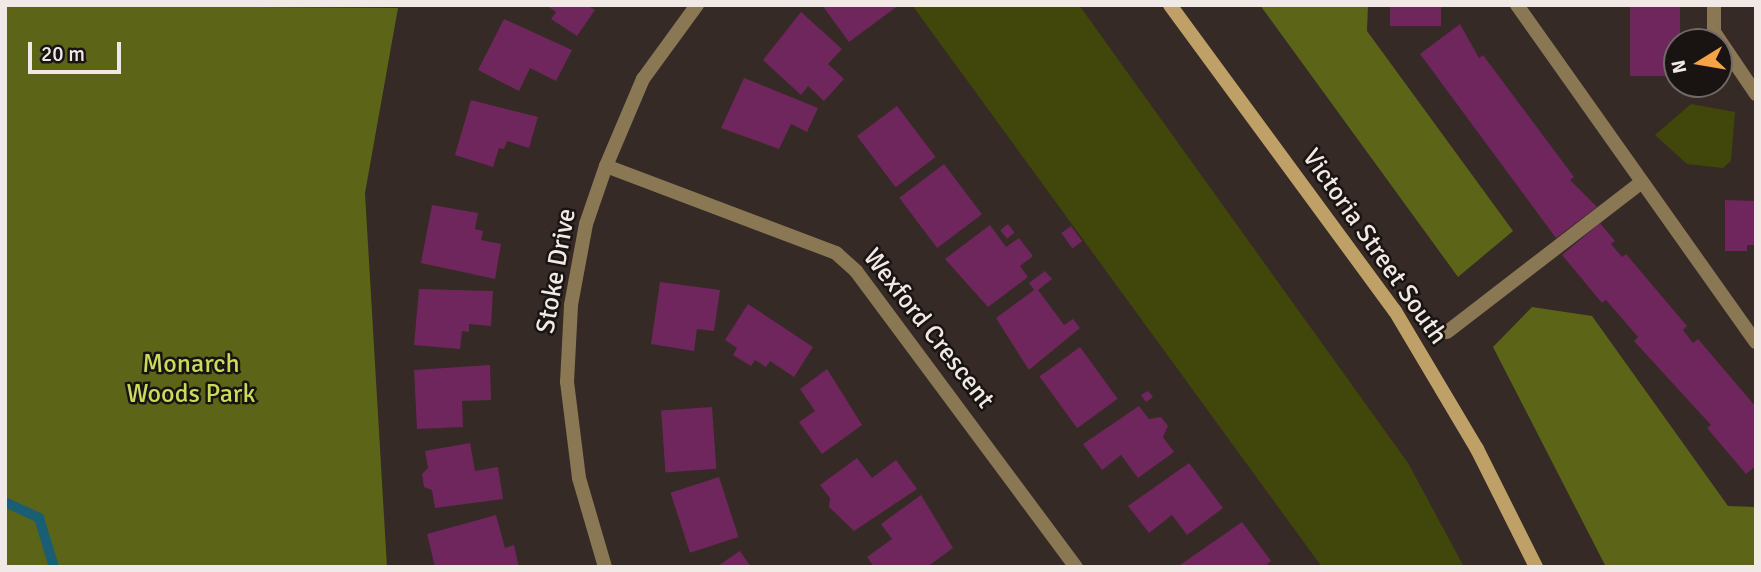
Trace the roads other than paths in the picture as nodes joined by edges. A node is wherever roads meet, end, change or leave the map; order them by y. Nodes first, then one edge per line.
1 (697, 5) edge
2 (1170, 5) edge
3 (1517, 5) edge
4 (1714, 5) edge
5 (1756, 94) edge
6 (606, 166) junction
7 (1643, 183) junction
8 (1447, 332) dead end
9 (1756, 342) edge
10 (605, 567) edge
11 (1076, 567) edge
12 (1536, 567) edge

1 - 6 street, Stoke Drive
2 - 12 main road, Victoria Street South
3 - 7 street
4 - 5 street
6 - 10 street, Stoke Drive
6 - 11 street, Wexford Crescent
7 - 8 street
7 - 9 street

